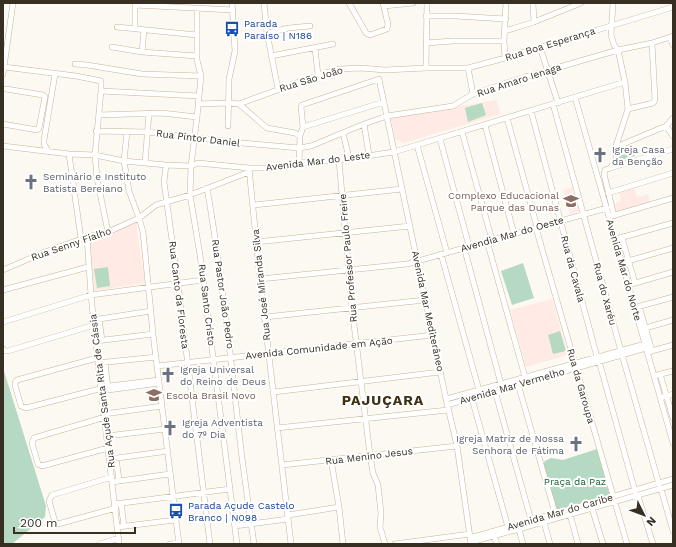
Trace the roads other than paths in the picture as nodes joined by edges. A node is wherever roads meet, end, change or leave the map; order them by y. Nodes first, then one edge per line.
1 (13, 3) edge
2 (232, 3) edge
3 (264, 3) edge
4 (349, 3) edge
5 (413, 3) edge
6 (426, 3) edge
7 (506, 3) edge
8 (533, 3) edge
9 (580, 3) edge
10 (613, 3) edge
11 (136, 4) edge
12 (384, 4) edge
13 (673, 7) edge
14 (197, 9) junction
15 (233, 10) junction
16 (426, 16) junction
17 (506, 18) junction
18 (534, 22) junction
19 (310, 26) dead end
20 (612, 26) junction
21 (117, 27) dead end
22 (135, 29) junction
23 (144, 30) junction
24 (505, 31) junction
25 (267, 33) junction
26 (197, 35) junction
27 (672, 37) edge
28 (504, 41) junction
29 (426, 43) junction
30 (652, 43) junction
31 (333, 44) dead end
32 (673, 45) edge
33 (540, 47) junction
34 (112, 48) dead end
35 (315, 48) junction
36 (618, 50) junction
37 (142, 52) junction
38 (197, 56) junction
39 (271, 56) junction
40 (505, 58) junction
41 (76, 64) dead end
42 (4, 67) junction
43 (426, 68) junction
44 (468, 68) junction
45 (548, 70) junction
46 (3, 74) edge
47 (55, 74) junction
48 (318, 75) junction
49 (200, 76) junction
50 (379, 79) joint
51 (625, 82) junction
52 (6, 89) dead end
53 (278, 89) junction
54 (101, 91) junction
55 (473, 94) junction
56 (199, 96) junction
57 (575, 97) junction
58 (384, 102) junction
59 (229, 103) junction
60 (198, 104) junction
61 (239, 104) junction
62 (556, 104) junction
63 (628, 109) junction
64 (531, 111) junction
65 (149, 113) junction
66 (99, 114) junction
67 (387, 116) junction
68 (197, 117) junction
69 (507, 118) junction
70 (673, 118) edge
71 (3, 124) edge
72 (364, 124) junction
73 (485, 125) junction
74 (228, 126) dead end
75 (666, 126) junction
76 (303, 127) junction
77 (96, 131) junction
78 (127, 132) junction
79 (148, 132) junction
80 (462, 132) junction
81 (343, 133) junction
82 (300, 136) junction
83 (673, 136) edge
84 (195, 137) junction
85 (440, 139) junction
86 (417, 145) junction
87 (3, 146) edge
88 (616, 147) junction
89 (299, 148) junction
90 (673, 149) edge
91 (48, 151) junction
92 (394, 152) junction
93 (69, 154) junction
94 (95, 155) junction
95 (369, 155) junction
96 (349, 158) junction
97 (339, 160) junction
98 (124, 161) junction
99 (145, 163) junction
100 (299, 163) junction
101 (166, 166) junction
102 (190, 166) junction
103 (608, 168) junction
104 (249, 170) junction
105 (673, 173) edge
106 (207, 188) junction
107 (402, 189) junction
108 (608, 193) junction
109 (190, 195) junction
110 (342, 196) junction
111 (673, 198) edge
112 (167, 202) junction
113 (253, 205) junction
114 (607, 208) junction
115 (583, 214) junction
116 (612, 216) junction
117 (139, 218) junction
118 (560, 220) junction
119 (673, 224) edge
120 (410, 226) junction
121 (536, 228) junction
122 (108, 232) junction
123 (345, 232) junction
124 (514, 234) junction
125 (87, 237) junction
126 (622, 238) junction
127 (81, 239) junction
128 (616, 239) junction
129 (490, 240) junction
130 (256, 242) junction
131 (466, 247) junction
132 (673, 248) edge
133 (447, 253) junction
134 (441, 254) junction
135 (628, 261) junction
136 (417, 262) junction
137 (88, 267) junction
138 (3, 270) edge
139 (349, 271) junction
140 (673, 272) edge
141 (260, 279) junction
142 (203, 280) junction
143 (178, 284) junction
144 (632, 284) junction
145 (148, 287) junction
146 (3, 290) edge
147 (91, 295) junction
148 (673, 297) edge
149 (425, 300) junction
150 (637, 307) junction
151 (352, 308) junction
152 (150, 311) junction
153 (265, 317) junction
154 (673, 320) edge
155 (96, 321) junction
156 (3, 322) edge
157 (643, 329) junction
158 (153, 334) junction
159 (433, 336) junction
160 (102, 340) junction
161 (96, 341) junction
162 (357, 344) junction
163 (673, 345) edge
164 (3, 349) edge
165 (648, 349) junction
166 (621, 352) junction
167 (269, 353) junction
168 (156, 357) junction
169 (231, 357) junction
170 (213, 359) junction
171 (598, 359) junction
172 (98, 360) junction
173 (105, 362) junction
174 (187, 362) junction
175 (157, 366) junction
176 (575, 366) junction
177 (673, 371) edge
178 (440, 372) junction
179 (657, 375) junction
180 (525, 377) junction
181 (159, 382) junction
182 (361, 382) junction
183 (501, 384) junction
184 (518, 384) junction
185 (108, 388) junction
186 (101, 389) junction
187 (479, 390) junction
188 (495, 391) junction
189 (274, 392) junction
190 (673, 394) edge
191 (666, 396) junction
192 (472, 398) junction
193 (660, 398) junction
194 (446, 399) junction
195 (162, 406) junction
196 (448, 407) junction
197 (104, 416) junction
198 (366, 418) junction
199 (673, 418) edge
200 (666, 420) junction
201 (277, 428) junction
202 (165, 429) junction
203 (107, 436) junction
204 (673, 443) edge
205 (457, 446) junction
206 (108, 448) junction
207 (168, 451) junction
208 (370, 455) junction
209 (116, 458) junction
210 (110, 459) junction
211 (331, 460) junction
212 (282, 465) junction
213 (170, 474) junction
214 (673, 479) edge
215 (112, 480) junction
216 (119, 480) junction
217 (673, 485) edge
218 (660, 486) junction
219 (230, 490) junction
220 (203, 493) junction
221 (637, 493) junction
222 (173, 497) junction
223 (614, 500) junction
224 (117, 505) junction
225 (339, 507) junction
226 (592, 508) junction
227 (555, 514) junction
228 (570, 514) junction
229 (288, 517) junction
230 (175, 520) junction
231 (531, 520) junction
232 (544, 522) junction
233 (251, 523) junction
234 (124, 526) junction
235 (235, 526) junction
236 (118, 527) junction
237 (508, 527) junction
238 (519, 529) junction
239 (673, 531) edge
240 (494, 536) junction
241 (470, 540) edge
242 (119, 541) edge
243 (178, 543) edge
244 (100, 544) edge
245 (170, 544) edge
246 (210, 544) edge
247 (237, 544) edge
248 (254, 544) edge
249 (291, 544) edge
250 (343, 544) edge
251 (385, 544) edge
252 (395, 544) edge
253 (497, 544) edge
254 (523, 544) edge
255 (550, 544) edge
256 (578, 544) edge
257 (603, 544) edge
258 (627, 544) edge
259 (653, 544) edge

1 - 42 street
2 - 15 street
3 - 25 street
4 - 12 street
5 - 12 street
6 - 16 street
7 - 17 street
8 - 18 street
9 - 18 street
10 - 20 street
11 - 14 street
11 - 22 street
13 - 20 street, Rua Boa Esperança
14 - 15 street
14 - 26 street, Rua Santo Cristo
15 - 59 street
16 - 17 street
16 - 29 street
17 - 24 street
18 - 24 street
19 - 25 street
20 - 33 street, Rua Boa Esperança
20 - 36 street
21 - 22 street
22 - 23 street
23 - 26 street
23 - 37 street
24 - 28 street
25 - 39 street
26 - 38 street, Rua Santo Cristo
27 - 30 street, Rua Amaro Ienaga
27 - 32 street
28 - 29 street
28 - 40 street
29 - 43 street
30 - 36 street, Rua Amaro Ienaga
30 - 63 street
31 - 35 street
33 - 40 street, Rua Boa Esperança
33 - 45 street, Rua do Xaréu
34 - 37 street
35 - 39 street
35 - 48 street
36 - 45 street, Rua Amaro Ienaga
36 - 51 street
37 - 38 street
38 - 49 street, Rua Santo Cristo
39 - 53 street
40 - 44 street, Rua Boa Esperança
41 - 49 street
42 - 46 street
42 - 47 street
43 - 44 street, Rua Boa Esperança
43 - 48 street, Rua São João
44 - 55 street
45 - 55 street, Rua Amaro Ienaga
45 - 62 street, Rua do Xaréu
47 - 54 street
47 - 91 street
48 - 53 street, Rua São João
49 - 56 street, Rua Santo Cristo
50 - 58 street, Avenida Mar Mediterâneo
50 - 76 street, Rua São João
51 - 57 street, Avenida Mar do Leste
51 - 63 street
52 - 71 street
53 - 61 street, Rua São João
54 - 56 street
54 - 66 street
55 - 67 street, Rua Amaro Ienaga
56 - 60 street, Rua Santo Cristo
57 - 62 street, Avenida Mar do Leste
57 - 114 street, Avenida Mar do Norte
58 - 67 street, Avenida Mar Mediterâneo
58 - 76 street
59 - 60 street, Rua São João
59 - 61 street, Rua São João
59 - 74 street
60 - 68 street, Rua Santo Cristo
61 - 82 street
62 - 64 street, Avenida Mar do Leste
62 - 115 street, Rua do Xaréu
63 - 88 street
64 - 69 street, Avenida Mar do Leste
64 - 118 street, Rua da Cavala
65 - 66 street
65 - 68 street
65 - 79 street
66 - 77 street
67 - 72 street, Rua Amaro Ienaga
67 - 92 street, Avenida Mar Mediterâneo
68 - 84 street, Rua Santo Cristo
69 - 73 street, Avenida Mar do Leste
69 - 121 street, Rua da Garoupa
70 - 75 street
72 - 81 street, Rua Amaro Ienaga
72 - 95 street
73 - 80 street, Avenida Mar do Leste
73 - 124 street
75 - 83 street
75 - 88 street
76 - 82 street
77 - 78 street, Rua Pintor Daniel
77 - 94 street
78 - 79 street, Rua Pintor Daniel
78 - 98 street
79 - 84 street, Rua Pintor Daniel
79 - 99 street
80 - 85 street, Avenida Mar do Leste
80 - 129 street
81 - 89 street, Rua Amaro Ienaga
81 - 96 street
82 - 89 street
84 - 89 street, Rua Pintor Daniel
84 - 102 street, Rua Santo Cristo
85 - 86 street, Avenida Mar do Leste
85 - 131 street
86 - 92 street, Avenida Mar do Leste
86 - 133 street
87 - 91 street, Avenida Mar do Leste
88 - 103 street
89 - 100 street
90 - 103 street
91 - 93 street, Avenida Mar do Leste
92 - 95 street, Avenida Mar do Leste
92 - 107 street, Avenida Mar Mediterâneo
93 - 94 street, Avenida Mar do Leste
93 - 127 street
94 - 98 street, Avenida Mar do Leste
94 - 122 street
95 - 96 street, Avenida Mar do Leste
96 - 97 street, Avenida Mar do Leste
97 - 100 street, Avenida Mar do Leste
97 - 110 street, Rua Professor Paulo Freire
98 - 99 street, Avenida Mar do Leste
98 - 117 street
99 - 101 street, Avenida Mar do Leste
100 - 104 street, Avenida Mar do Leste
101 - 102 street, Avenida Mar do Leste
101 - 112 street, Rua Canto da Floresta
102 - 104 street, Avenida Mar do Leste
102 - 109 street, Rua Santo Cristo
103 - 108 street
104 - 106 street, Rua Senny Fialho
104 - 113 street, Rua José Miranda Silva
105 - 108 street
106 - 109 street, Rua Senny Fialho
106 - 169 street, Rua Pastor João Pedro
107 - 110 street
107 - 120 street, Avenida Mar Mediterâneo
108 - 116 street
109 - 112 street, Rua Senny Fialho
109 - 142 street, Rua Santo Cristo
110 - 113 street
110 - 123 street, Rua Professor Paulo Freire
111 - 116 street
112 - 117 street, Rua Senny Fialho
112 - 143 street, Rua Canto da Floresta
113 - 130 street, Rua José Miranda Silva
114 - 115 street, Avendia Mar do Oeste
114 - 116 street, Avenida Mar do Norte
115 - 118 street, Avendia Mar do Oeste
115 - 166 street, Rua do Xaréu
116 - 128 street, Avenida Mar do Norte
117 - 122 street, Rua Senny Fialho
117 - 145 street
118 - 121 street, Avendia Mar do Oeste
118 - 171 street, Rua da Cavala
119 - 126 street
120 - 123 street
120 - 136 street, Avenida Mar Mediterâneo
121 - 124 street, Avendia Mar do Oeste
121 - 176 street, Rua da Garoupa
122 - 125 street, Rua Senny Fialho
123 - 130 street
123 - 139 street, Rua Professor Paulo Freire
124 - 129 street, Avendia Mar do Oeste
125 - 127 street, Rua Senny Fialho
125 - 137 street, Rua Açude Santa Rita de Cássia
126 - 128 street
126 - 135 street
127 - 138 street, Rua Senny Fialho
128 - 144 street, Avenida Mar do Norte
129 - 131 street, Avendia Mar do Oeste
129 - 180 street
130 - 141 street, Rua José Miranda Silva
131 - 133 street, Avendia Mar do Oeste
131 - 183 street
132 - 135 street
133 - 134 street, Avendia Mar do Oeste
134 - 136 street, Avendia Mar do Oeste
134 - 187 street
135 - 144 street
136 - 139 street, Avendia Mar do Oeste
136 - 149 street, Avenida Mar Mediterâneo
137 - 146 street
137 - 147 street, Rua Açude Santa Rita de Cássia
139 - 141 street, Avendia Mar do Oeste
139 - 151 street, Rua Professor Paulo Freire
140 - 144 street
141 - 153 street, Rua José Miranda Silva
142 - 143 street
142 - 170 street, Rua Santo Cristo
143 - 145 street
143 - 174 street, Rua Canto da Floresta
144 - 150 street, Avenida Mar do Norte
145 - 147 street
145 - 152 street
147 - 155 street, Rua Açude Santa Rita de Cássia
147 - 156 street
148 - 150 street
149 - 151 street
149 - 159 street, Avenida Mar Mediterâneo
150 - 157 street, Avenida Mar do Norte
151 - 153 street
151 - 162 street, Rua Professor Paulo Freire
152 - 155 street
152 - 158 street
153 - 167 street, Rua José Miranda Silva
154 - 157 street
155 - 160 street
155 - 161 street, Rua Açude Santa Rita de Cássia
155 - 164 street
157 - 165 street, Avenida Mar do Norte
157 - 165 street
158 - 160 street
158 - 168 street
159 - 162 street, Avenida Comunidade em Ação
159 - 178 street, Avenida Mar Mediterâneo
160 - 161 street
161 - 172 street, Rua Açude Santa Rita de Cássia
162 - 167 street, Avenida Comunidade em Ação
162 - 182 street, Rua Professor Paulo Freire
163 - 165 street, Avenida Mar Vermelho
165 - 166 street, Avenida Mar Vermelho
165 - 179 street, Avenida Mar do Norte
166 - 171 street, Avenida Mar Vermelho
166 - 218 street, Rua do Xaréu
167 - 169 street, Avenida Comunidade em Ação
167 - 189 street, Rua José Miranda Silva
168 - 173 street
168 - 175 street
169 - 170 street, Avenida Comunidade em Ação
169 - 233 street, Rua Pastor João Pedro
170 - 174 street, Avenida Comunidade em Ação
170 - 219 street, Rua Santo Cristo
171 - 176 street, Avenida Mar Vermelho
171 - 221 street, Rua da Cavala
172 - 173 street
172 - 186 street, Rua Açude Santa Rita de Cássia
172 - 186 street
173 - 185 street
174 - 175 street, Avenida Comunidade em Ação
174 - 220 street, Rua Canto da Floresta
175 - 181 street
176 - 180 street, Avenida Mar Vermelho
176 - 184 street, Avenida Mar Vermelho
176 - 223 street, Rua da Garoupa
177 - 179 street
178 - 182 street
178 - 194 street, Avenida Mar Mediterâneo
179 - 191 street
179 - 193 street, Avenida Mar do Norte
180 - 183 street, Avenida Mar Vermelho
181 - 185 street
181 - 195 street
182 - 189 street
182 - 198 street, Rua Professor Paulo Freire
183 - 187 street, Avenida Mar Vermelho
184 - 188 street, Avenida Mar Vermelho
184 - 227 street
185 - 186 street
186 - 197 street, Rua Açude Santa Rita de Cássia
187 - 194 street, Avenida Mar Vermelho
188 - 192 street, Avenida Mar Vermelho
188 - 231 street
189 - 201 street, Rua José Miranda Silva
190 - 191 street
191 - 193 street
191 - 199 street
192 - 196 street, Avenida Mar Vermelho
192 - 237 street
193 - 200 street, Avenida Mar do Norte
194 - 196 street, Avenida Mar Mediterâneo
195 - 197 street
195 - 202 street
196 - 198 street, Avenida Mar Vermelho
196 - 205 street, Avenida Mar Mediterâneo
197 - 203 street, Rua Açude Santa Rita de Cássia
197 - 206 street
198 - 201 street, Avenida Mar Vermelho
198 - 208 street, Rua Professor Paulo Freire
199 - 200 street
200 - 204 street, Avenida Mar do Norte
201 - 212 street, Rua José Miranda Silva
202 - 203 street
202 - 207 street
203 - 206 street, Rua Açude Santa Rita de Cássia
205 - 208 street, Rua Menino Jesus
205 - 241 street, Avenida Mar Mediterâneo
206 - 210 street, Rua Açude Santa Rita de Cássia
207 - 209 street
207 - 213 street
208 - 211 street, Rua Menino Jesus
208 - 251 street, Rua Professor Paulo Freire
209 - 210 street
209 - 216 street
210 - 215 street, Rua Açude Santa Rita de Cássia
211 - 212 street, Rua Menino Jesus
211 - 225 street
212 - 229 street, Rua José Miranda Silva
213 - 216 street
213 - 222 street
214 - 218 street, Avenida Mar do Caribe
215 - 216 street
215 - 224 street, Rua Açude Santa Rita de Cássia
215 - 224 street
217 - 218 street, Avenida Mar do Caribe
218 - 221 street, Avenida Mar do Caribe
218 - 239 street, Rua do Xaréu
219 - 220 street
219 - 235 street, Rua Santo Cristo
220 - 222 street
220 - 246 street, Rua Canto da Floresta
221 - 223 street, Avenida Mar do Caribe
221 - 259 street, Rua da Cavala
222 - 224 street
222 - 230 street
223 - 226 street, Avenida Mar do Caribe
223 - 227 street, Avenida Mar do Caribe
223 - 258 street, Rua da Garoupa
224 - 234 street
224 - 236 street, Rua Açude Santa Rita de Cássia
225 - 229 street
225 - 250 street
226 - 228 street, Avenida Mar do Caribe
226 - 257 street
227 - 231 street, Avenida Mar do Caribe
228 - 232 street, Avenida Mar do Caribe
228 - 256 street
229 - 233 street
229 - 249 street, Rua José Miranda Silva
230 - 234 street
230 - 243 street
231 - 237 street, Avenida Mar do Caribe
232 - 238 street, Avenida Mar do Caribe
232 - 255 street
233 - 235 street
233 - 248 street, Rua Pastor João Pedro
234 - 236 street
235 - 247 street, Rua Santo Cristo
236 - 242 street, Rua Açude Santa Rita de Cássia
237 - 241 street, Avenida Mar do Caribe
238 - 240 street, Avenida Mar do Caribe
238 - 254 street
240 - 241 street, Avenida Mar do Caribe
240 - 253 street
241 - 252 street
242 - 244 street
243 - 245 street

